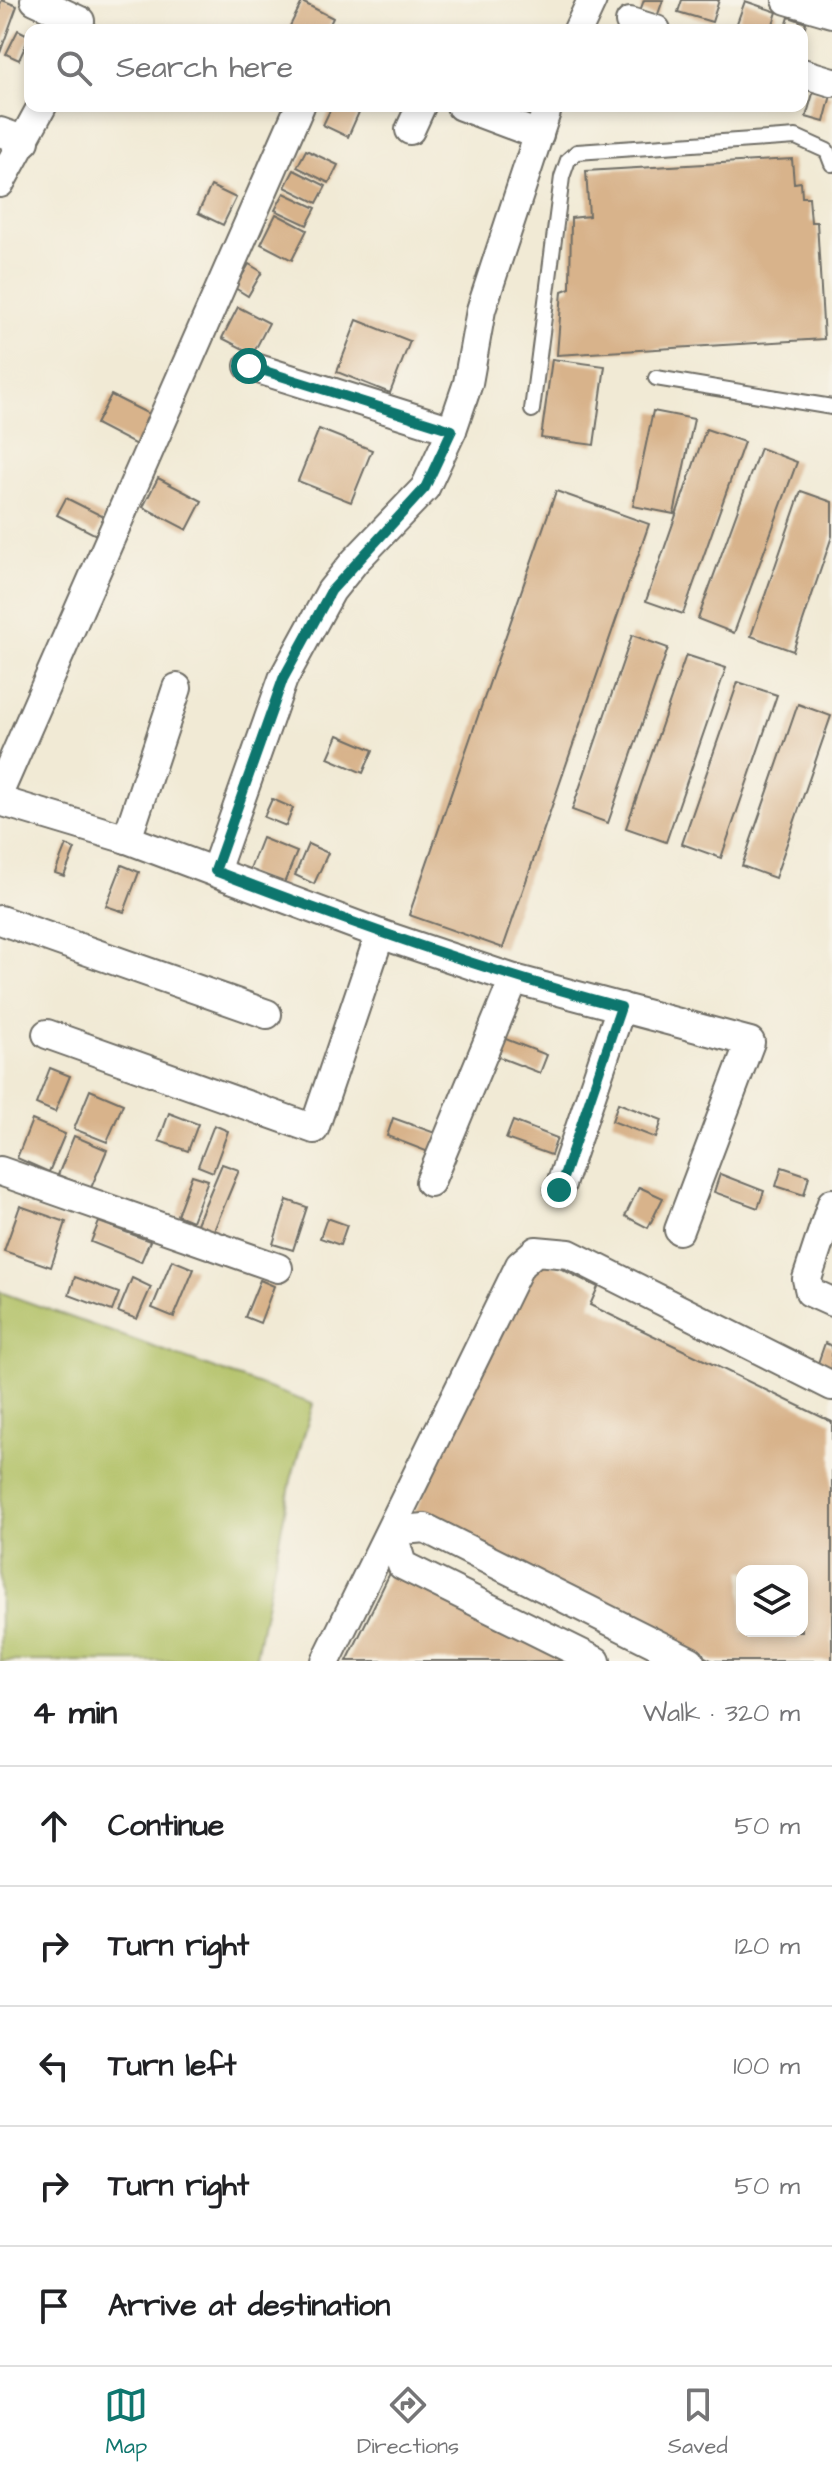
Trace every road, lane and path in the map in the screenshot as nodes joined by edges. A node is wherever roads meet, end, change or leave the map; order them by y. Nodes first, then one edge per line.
1 (35, 0) edge
2 (592, 0) edge
3 (787, 0) edge
4 (832, 13) edge
5 (82, 17) edge
6 (581, 24) edge
7 (808, 75) edge
8 (832, 82) edge
9 (36, 112) edge
10 (297, 112) edge
11 (477, 112) edge
12 (546, 112) edge
13 (539, 135) junction
14 (12, 136) edge
15 (832, 164) edge
16 (0, 183) edge
17 (249, 366) dead end
18 (656, 378) dead end
19 (832, 407) edge
20 (532, 410) dead end
21 (452, 430) junction
22 (177, 688) dead end
23 (0, 790) edge
24 (0, 801) edge
25 (127, 839) junction
26 (215, 871) junction
27 (0, 920) edge
28 (380, 934) junction
29 (514, 979) junction
30 (621, 1007) junction
31 (267, 1014) dead end
32 (47, 1034) dead end
33 (0, 1171) edge
34 (430, 1182) dead end
35 (559, 1190) dead end
36 (832, 1203) edge
37 (679, 1230) dead end
38 (278, 1268) dead end
39 (832, 1302) edge
40 (832, 1386) edge
41 (392, 1531) junction
42 (326, 1661) edge
43 (596, 1661) edge
44 (690, 1661) edge

1 - 5 street
2 - 6 street
3 - 4 street
7 - 8 street
9 - 14 street
10 - 23 street
11 - 13 street
12 - 13 street
13 - 21 street
14 - 16 street
15 - 20 lane
17 - 21 street
18 - 19 lane
21 - 26 street
22 - 25 street
24 - 25 street
25 - 26 street
26 - 28 street
27 - 31 street
28 - 29 street
28 - 32 street
29 - 30 street
29 - 34 street
30 - 35 street
30 - 37 street
33 - 38 street
36 - 39 street
40 - 41 street
41 - 42 street
41 - 43 street
41 - 44 street

